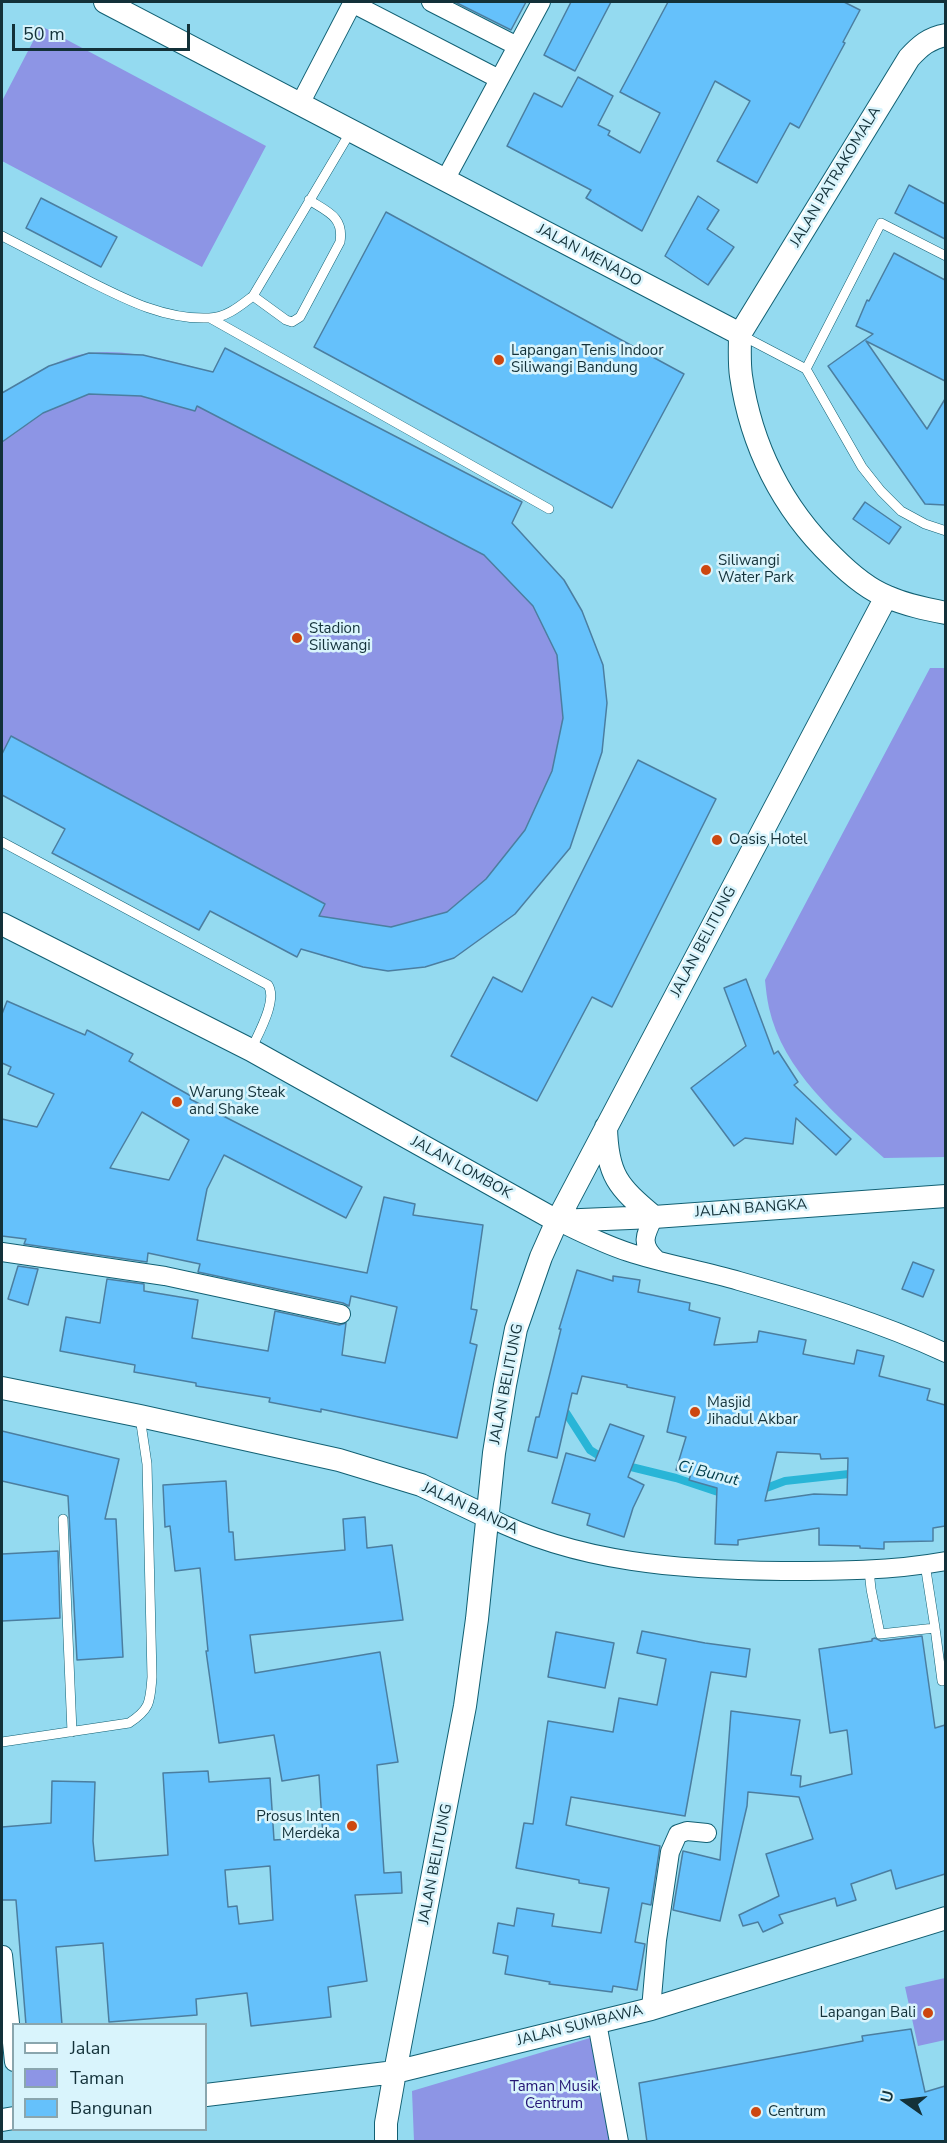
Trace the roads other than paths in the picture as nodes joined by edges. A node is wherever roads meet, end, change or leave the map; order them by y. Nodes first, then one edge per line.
1 (105, 2) edge
2 (353, 2) edge
3 (431, 2) edge
4 (541, 2) edge
5 (945, 35) edge
6 (516, 46) junction
7 (499, 79) junction
8 (300, 104) junction
9 (351, 131) junction
10 (445, 180) junction
11 (309, 200) junction
12 (2, 236) edge
13 (945, 256) edge
14 (253, 296) junction
15 (210, 318) junction
16 (740, 334) junction
17 (806, 369) junction
18 (549, 509) dead end
19 (945, 531) edge
20 (886, 597) junction
21 (945, 613) edge
22 (2, 842) edge
23 (5, 932) edge
24 (251, 1050) junction
25 (606, 1125) junction
26 (945, 1196) edge
27 (654, 1217) junction
28 (557, 1221) junction
29 (2, 1252) edge
30 (656, 1259) junction
31 (341, 1314) dead end
32 (945, 1353) edge
33 (2, 1388) edge
34 (140, 1416) junction
35 (488, 1517) junction
36 (63, 1519) dead end
37 (945, 1561) edge
38 (926, 1564) junction
39 (869, 1570) junction
40 (935, 1628) junction
41 (942, 1681) dead end
42 (72, 1732) junction
43 (2, 1742) edge
44 (707, 1833) dead end
45 (945, 1918) edge
46 (3, 1955) edge
47 (651, 2009) junction
48 (597, 2023) junction
49 (12, 2043) edge
50 (395, 2072) junction
51 (207, 2095) edge
52 (386, 2142) edge
53 (619, 2142) edge

1 - 8 street, JALAN MENADO
2 - 7 street
2 - 8 street
3 - 6 street
4 - 6 street
5 - 16 street, JALAN PATRAKOMALA
6 - 7 street
7 - 10 street
8 - 9 street, JALAN MENADO
9 - 10 street, JALAN MENADO
9 - 11 lane
10 - 16 street, JALAN MENADO
11 - 14 lane
11 - 14 lane
12 - 15 lane
13 - 17 lane
14 - 15 lane
15 - 18 lane
16 - 17 lane
16 - 20 street
17 - 19 lane
20 - 21 street
20 - 25 street, JALAN BELITUNG
22 - 24 lane
23 - 24 street, JALAN LOMBOK
24 - 28 street, JALAN LOMBOK
25 - 27 street
25 - 28 street, JALAN BELITUNG
26 - 27 street, JALAN BANGKA
27 - 28 street, JALAN BANGKA
27 - 30 street
28 - 30 street, JALAN LOMBOK
28 - 35 street, JALAN BELITUNG
29 - 31 street
30 - 32 street, JALAN LOMBOK
33 - 34 street, JALAN BANDA
34 - 35 street, JALAN BANDA
34 - 42 lane
35 - 39 street, JALAN BANDA
35 - 50 street, JALAN BELITUNG
36 - 42 lane
37 - 38 street, JALAN BANDA
38 - 39 street, JALAN BANDA
38 - 40 lane
39 - 40 lane
40 - 41 lane
42 - 43 lane
44 - 47 street
45 - 47 street, JALAN SUMBAWA
46 - 49 street
47 - 48 street, JALAN SUMBAWA
48 - 50 street, JALAN SUMBAWA
48 - 53 street
50 - 51 street, JALAN SUMBAWA
50 - 52 street, JALAN BELITUNG

